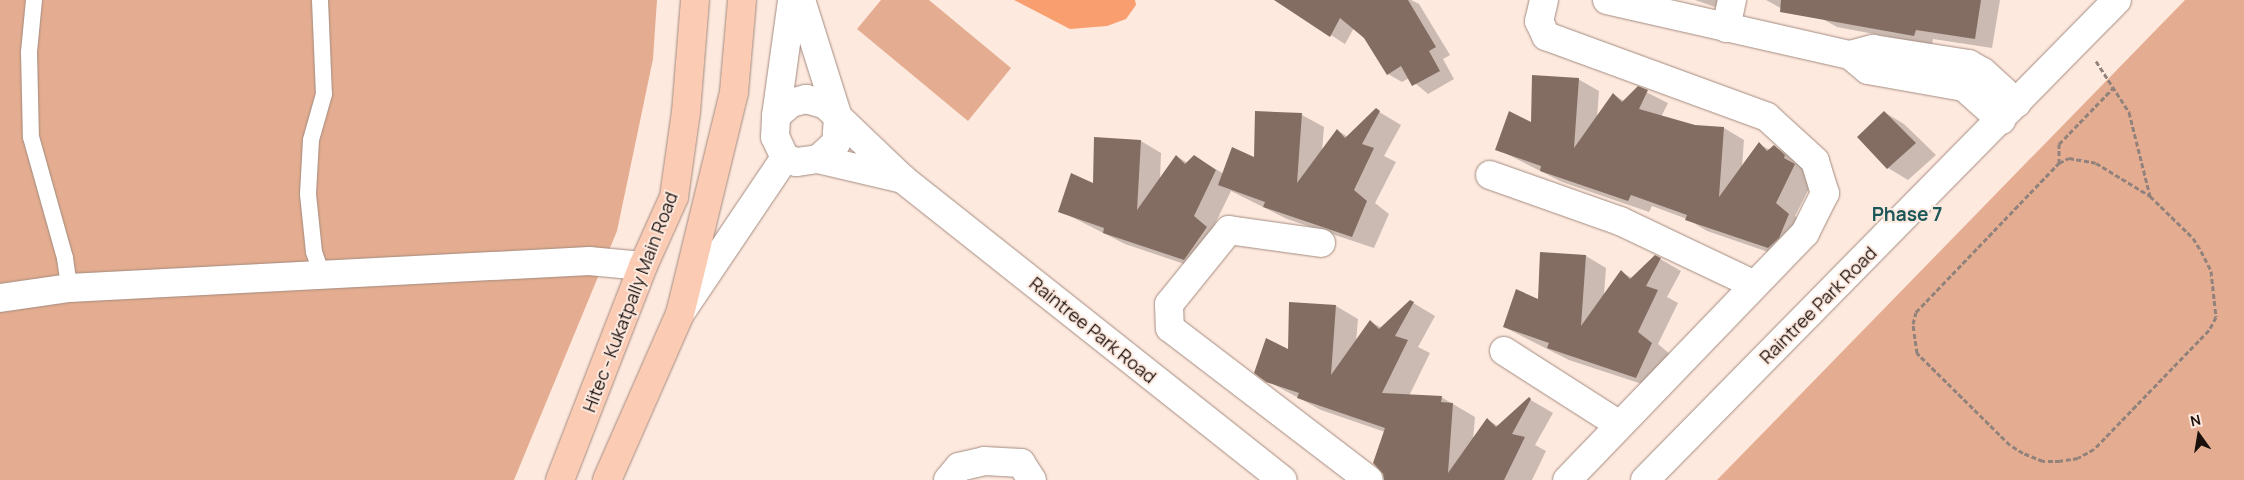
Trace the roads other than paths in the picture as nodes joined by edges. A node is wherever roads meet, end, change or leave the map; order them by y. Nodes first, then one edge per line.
1 (34, 0) edge
2 (320, 0) edge
3 (695, 0) edge
4 (742, 0) edge
5 (792, 0) edge
6 (801, 0) edge
7 (1544, 0) edge
8 (1607, 0) edge
9 (1732, 0) edge
10 (2117, 0) edge
11 (1726, 28) junction
12 (2009, 111) junction
13 (776, 116) junction
14 (838, 117) junction
15 (785, 158) junction
16 (818, 159) junction
17 (1490, 175) dead end
18 (904, 180) junction
19 (1321, 243) dead end
20 (643, 266) junction
21 (322, 275) junction
22 (1755, 285) junction
23 (69, 288) junction
24 (0, 298) edge
25 (680, 314) junction
26 (1504, 351) dead end
27 (1618, 424) junction
28 (560, 480) edge
29 (608, 480) edge
30 (948, 480) edge
31 (1032, 480) edge
32 (1282, 480) edge
33 (1369, 480) edge
34 (1567, 480) edge
35 (1645, 480) edge

1 - 23 lane
2 - 21 lane
3 - 20 main road, Hitec - Kukatpally Main Road
4 - 25 main road
5 - 13 street
6 - 14 street
7 - 22 street
8 - 11 street
9 - 11 street
10 - 12 street, Raintree Park Road
11 - 12 street
12 - 35 street, Raintree Park Road
13 - 14 street
13 - 15 street
14 - 16 street
14 - 18 street, Raintree Park Road
15 - 16 street
15 - 25 street
16 - 18 street, Raintree Park Road
17 - 22 street
18 - 32 street, Raintree Park Road
19 - 33 street
20 - 21 street
20 - 28 main road, Hitec - Kukatpally Main Road
21 - 23 street
22 - 27 street
23 - 24 street
25 - 29 main road
26 - 27 street
27 - 34 street
30 - 31 street

